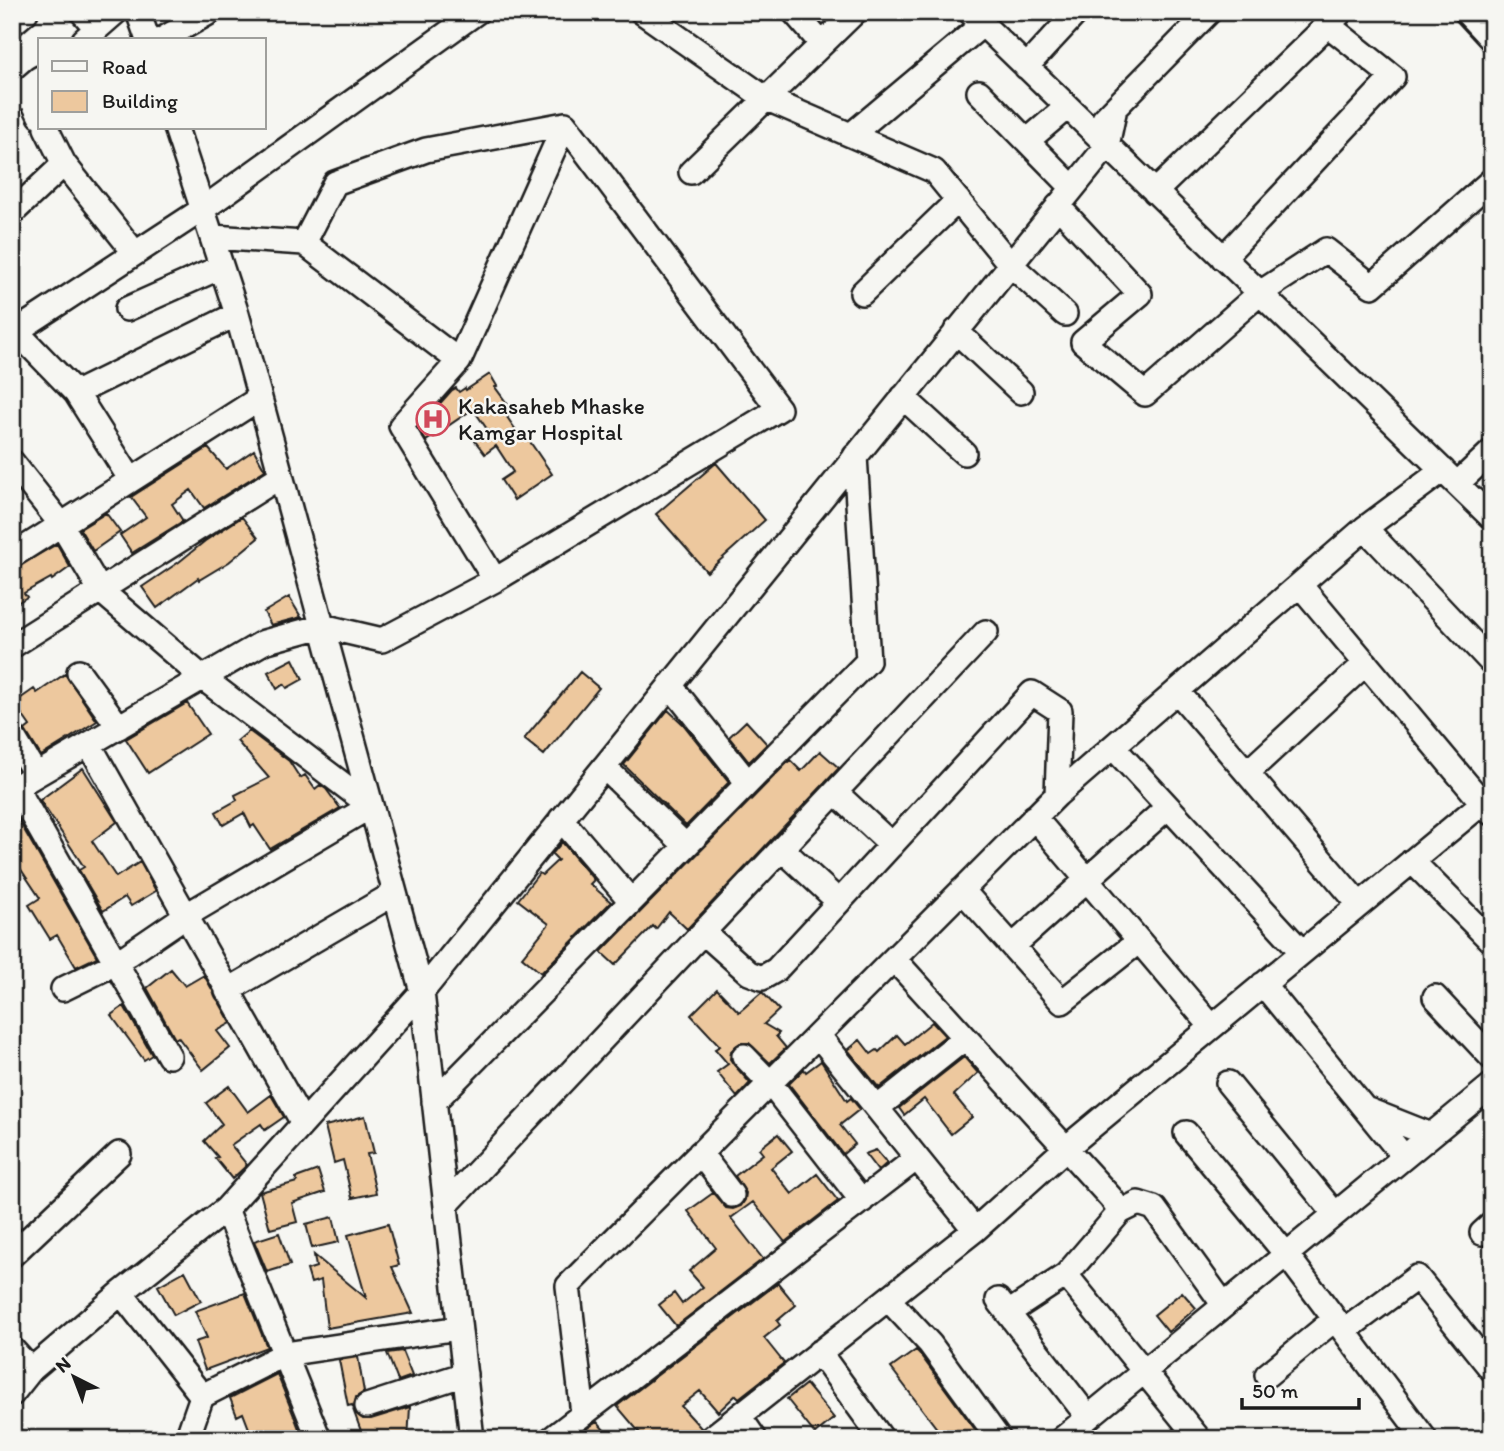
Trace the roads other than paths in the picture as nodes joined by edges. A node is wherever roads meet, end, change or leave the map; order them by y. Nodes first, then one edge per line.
1 (26, 12) edge
2 (116, 12) edge
3 (138, 12) edge
4 (210, 12) edge
5 (794, 12) edge
6 (855, 12) edge
7 (1077, 12) edge
8 (1209, 12) edge
9 (1466, 12) edge
10 (654, 15) edge
11 (463, 16) edge
12 (976, 18) edge
13 (1335, 18) edge
14 (12, 24) edge
15 (88, 27) edge
16 (147, 38) edge
17 (164, 38) edge
18 (1492, 40) edge
19 (821, 43) junction
20 (1026, 67) junction
21 (27, 89) edge
22 (979, 92) dead end
23 (765, 98) junction
24 (1067, 107) junction
25 (38, 112) edge
26 (565, 124) junction
27 (47, 130) edge
28 (177, 130) edge
29 (851, 135) junction
30 (1100, 138) junction
31 (1027, 141) junction
32 (64, 164) junction
33 (691, 172) dead end
34 (1492, 180) edge
35 (1072, 187) junction
36 (1155, 192) junction
37 (958, 200) junction
38 (1058, 206) junction
39 (202, 209) junction
40 (12, 213) edge
41 (212, 237) junction
42 (304, 243) junction
43 (135, 253) junction
44 (1223, 258) junction
45 (1010, 264) junction
46 (221, 267) junction
47 (862, 293) dead end
48 (1260, 293) junction
49 (127, 309) dead end
50 (237, 314) junction
51 (1065, 314) dead end
52 (13, 331) edge
53 (957, 331) junction
54 (459, 361) junction
55 (1021, 392) dead end
56 (76, 393) junction
57 (903, 397) junction
58 (260, 398) junction
59 (1492, 451) edge
60 (964, 453) dead end
61 (855, 456) junction
62 (12, 462) edge
63 (281, 476) junction
64 (1450, 477) junction
65 (131, 480) junction
66 (1492, 517) edge
67 (61, 524) junction
68 (1365, 528) junction
69 (12, 556) edge
70 (495, 579) junction
71 (1300, 585) junction
72 (100, 590) junction
73 (322, 626) junction
74 (986, 632) dead end
75 (12, 646) edge
76 (1366, 663) junction
77 (1492, 663) edge
78 (79, 672) dead end
79 (203, 678) junction
80 (670, 685) junction
81 (1177, 691) junction
82 (119, 727) junction
83 (12, 735) edge
84 (89, 744) junction
85 (1113, 747) junction
86 (604, 766) junction
87 (1247, 773) junction
88 (36, 775) junction
89 (748, 783) junction
90 (14, 788) edge
91 (835, 793) junction
92 (1057, 795) junction
93 (1488, 804) edge
94 (371, 806) junction
95 (1168, 807) junction
96 (1034, 817) junction
97 (561, 819) junction
98 (892, 845) junction
99 (685, 846) junction
100 (782, 849) junction
101 (1412, 861) junction
102 (1087, 879) junction
103 (969, 891) junction
104 (395, 893) junction
105 (631, 901) junction
106 (839, 902) junction
107 (1360, 904) junction
108 (185, 916) junction
109 (704, 932) junction
110 (1139, 941) junction
111 (1492, 942) edge
112 (1013, 946) junction
113 (1302, 952) junction
114 (894, 959) junction
115 (116, 962) junction
116 (1263, 984) junction
117 (63, 989) dead end
118 (227, 991) junction
119 (422, 992) junction
120 (1435, 997) dead end
121 (1212, 1027) junction
122 (818, 1035) junction
123 (965, 1038) junction
124 (169, 1056) dead end
125 (744, 1056) dead end
126 (1492, 1058) edge
127 (770, 1083) junction
128 (1228, 1083) dead end
129 (1491, 1088) edge
130 (434, 1102) junction
131 (877, 1108) junction
132 (1365, 1109) junction
133 (303, 1123) junction
134 (1186, 1133) dead end
135 (1431, 1135) junction
136 (1066, 1148) junction
137 (700, 1153) junction
138 (119, 1154) dead end
139 (1404, 1157) junction
140 (918, 1158) junction
141 (732, 1195) dead end
142 (862, 1201) junction
143 (446, 1205) junction
144 (226, 1209) junction
145 (1120, 1212) junction
146 (1335, 1214) junction
147 (975, 1230) junction
148 (1286, 1254) junction
149 (12, 1255) edge
150 (1066, 1275) junction
151 (121, 1293) junction
152 (888, 1298) junction
153 (1224, 1305) junction
154 (1339, 1325) junction
155 (459, 1328) junction
156 (12, 1349) edge
157 (819, 1352) junction
158 (285, 1354) junction
159 (31, 1370) junction
160 (1145, 1370) junction
161 (1492, 1370) edge
162 (465, 1374) junction
163 (1267, 1375) dead end
164 (12, 1394) edge
165 (202, 1396) junction
166 (367, 1406) dead end
167 (583, 1414) junction
168 (739, 1416) junction
169 (1088, 1417) junction
170 (1191, 1436) edge
171 (187, 1439) edge
172 (319, 1439) edge
173 (472, 1439) edge
174 (551, 1439) edge
175 (710, 1439) edge
176 (755, 1439) edge
177 (882, 1439) edge
178 (999, 1439) edge
179 (1062, 1439) edge
180 (1425, 1439) edge

1 - 14 street
2 - 15 street
3 - 16 street
4 - 17 street
5 - 19 street
6 - 19 street
7 - 20 street
8 - 30 street
9 - 18 street
10 - 23 street
11 - 39 street
12 - 20 street
12 - 29 street
13 - 36 street
13 - 44 street
19 - 23 street
20 - 24 street
21 - 25 street
22 - 31 street
23 - 29 street
23 - 33 street
24 - 30 street
24 - 31 street
26 - 42 street
26 - 54 street
26 - 70 street
27 - 32 street
28 - 39 street
29 - 37 street
30 - 35 street
30 - 36 street
31 - 35 street
32 - 40 street
32 - 43 street
34 - 48 street
35 - 38 street
36 - 44 street
37 - 45 street
37 - 47 street
38 - 45 street
38 - 48 street
39 - 41 street
39 - 43 street
41 - 42 street
41 - 46 street
42 - 54 street
43 - 52 street
44 - 48 street
45 - 51 street
45 - 53 street
46 - 49 street
46 - 50 street
48 - 64 street
50 - 56 street
50 - 58 street
52 - 56 street
53 - 55 street
53 - 57 street
54 - 70 street
56 - 65 street
57 - 60 street
57 - 61 street
58 - 63 street
58 - 65 street
59 - 64 street
61 - 80 street
61 - 89 street
62 - 67 street
63 - 72 street
63 - 73 street
64 - 66 street
64 - 68 street
65 - 67 street
67 - 69 street
67 - 72 street
68 - 71 street
68 - 77 street
70 - 73 street
71 - 76 street
71 - 81 street
72 - 75 street
72 - 79 street
73 - 79 street
73 - 94 street
74 - 91 street
76 - 87 street
76 - 93 street
78 - 82 street
79 - 82 street
79 - 94 street
80 - 86 street
80 - 89 street
81 - 85 street
81 - 87 street
82 - 84 street
83 - 88 street
84 - 88 street
84 - 108 street
85 - 92 street
85 - 95 street
86 - 97 street
86 - 99 street
87 - 107 street
88 - 90 street
89 - 99 street
90 - 115 street
91 - 98 street
91 - 100 street
92 - 96 street
92 - 98 street
93 - 101 street
94 - 104 street
94 - 108 street
95 - 102 street
95 - 113 street
96 - 102 street
96 - 103 street
97 - 105 street
97 - 119 street
98 - 106 street
99 - 105 street
100 - 106 street
100 - 109 street
101 - 107 street
101 - 111 street
102 - 110 street
102 - 112 street
103 - 112 street
103 - 114 street
104 - 118 street
104 - 119 street
105 - 130 street
106 - 109 street
107 - 113 street
108 - 115 street
108 - 118 street
109 - 143 street
110 - 112 street
110 - 121 street
113 - 116 street
114 - 122 street
114 - 123 street
115 - 117 street
115 - 124 street
116 - 121 street
116 - 132 street
118 - 133 street
119 - 130 street
119 - 133 street
120 - 126 street
121 - 136 street
122 - 127 street
122 - 131 street
123 - 131 street
123 - 136 street
125 - 127 street
127 - 137 street
127 - 142 street
128 - 146 street
129 - 135 street
130 - 143 street
131 - 140 street
132 - 135 street
132 - 139 street
133 - 144 street
134 - 148 street
135 - 139 street
136 - 145 street
136 - 147 street
137 - 141 street
137 - 167 street
138 - 149 street
139 - 146 street
140 - 142 street
140 - 147 street
142 - 167 street
143 - 155 street
144 - 151 street
144 - 158 street
145 - 150 street
145 - 153 street
146 - 148 street
147 - 152 street
148 - 153 street
148 - 154 street
150 - 160 street
150 - 169 street
151 - 159 street
151 - 165 street
152 - 157 street
152 - 178 street
153 - 160 street
154 - 161 street
154 - 163 street
154 - 180 street
155 - 158 street
155 - 162 street
156 - 159 street
157 - 168 street
157 - 177 street
158 - 165 street
158 - 172 street
159 - 164 street
160 - 169 street
160 - 170 street
162 - 166 street
162 - 173 street
165 - 171 street
167 - 174 street
168 - 175 street
168 - 176 street
169 - 179 street

